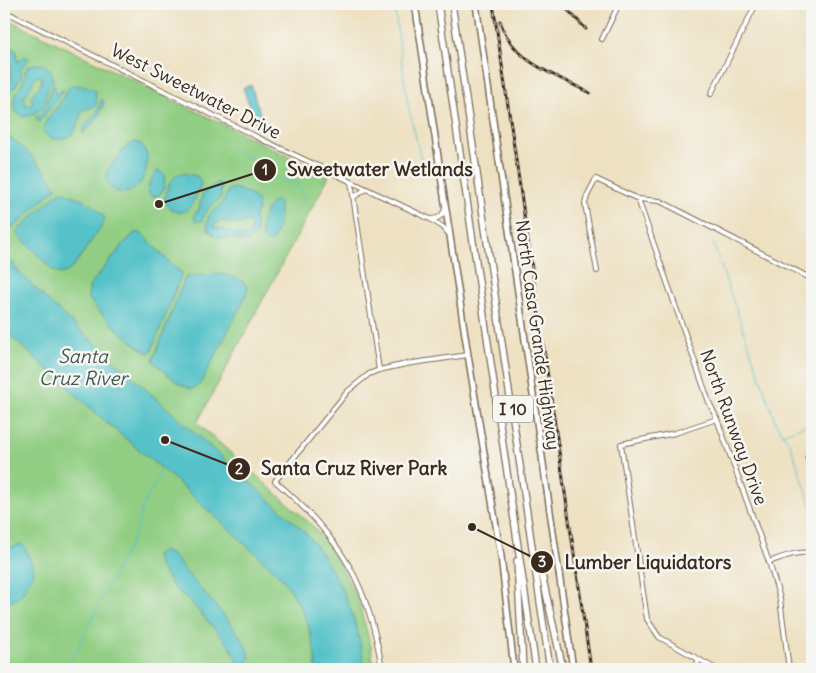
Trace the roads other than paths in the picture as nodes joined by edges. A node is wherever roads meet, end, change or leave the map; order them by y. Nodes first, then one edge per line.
1 (415, 4) edge
2 (438, 4) edge
3 (452, 4) edge
4 (476, 4) edge
5 (619, 4) edge
6 (756, 4) edge
7 (4, 11) edge
8 (602, 39) dead end
9 (711, 94) dead end
10 (350, 181) junction
11 (366, 189) junction
12 (354, 196) junction
13 (638, 199) junction
14 (446, 207) junction
15 (430, 220) junction
16 (450, 236) junction
17 (597, 271) dead end
18 (811, 277) edge
19 (468, 355) junction
20 (379, 370) junction
21 (717, 419) junction
22 (529, 517) junction
23 (514, 524) junction
24 (812, 553) edge
25 (768, 562) junction
26 (699, 660) junction
27 (382, 669) edge
28 (514, 669) edge
29 (523, 669) edge
30 (536, 669) edge
31 (550, 669) edge
32 (563, 669) edge
33 (574, 669) edge
34 (694, 669) edge
35 (716, 669) edge
36 (789, 669) edge

1 - 14 main road
2 - 23 highway, I 10
3 - 22 highway, I 10
4 - 33 main road, North Casa Grande Highway
5 - 8 street
6 - 9 street
7 - 10 street, West Sweetwater Drive
10 - 11 street, West Sweetwater Drive
10 - 12 street
11 - 12 street
11 - 15 street, West Sweetwater Drive
12 - 20 street
13 - 17 street
13 - 18 street
13 - 21 street, North Runway Drive
14 - 15 street
14 - 16 main road
15 - 16 street, West Sweetwater Drive
16 - 19 main road
19 - 20 street
19 - 28 main road
20 - 27 street
21 - 25 street, North Runway Drive
21 - 26 street
22 - 31 highway, I 10
22 - 32 highway
23 - 29 highway
23 - 30 highway, I 10
24 - 25 street
25 - 36 street, North Runway Drive
26 - 34 street
26 - 35 street

